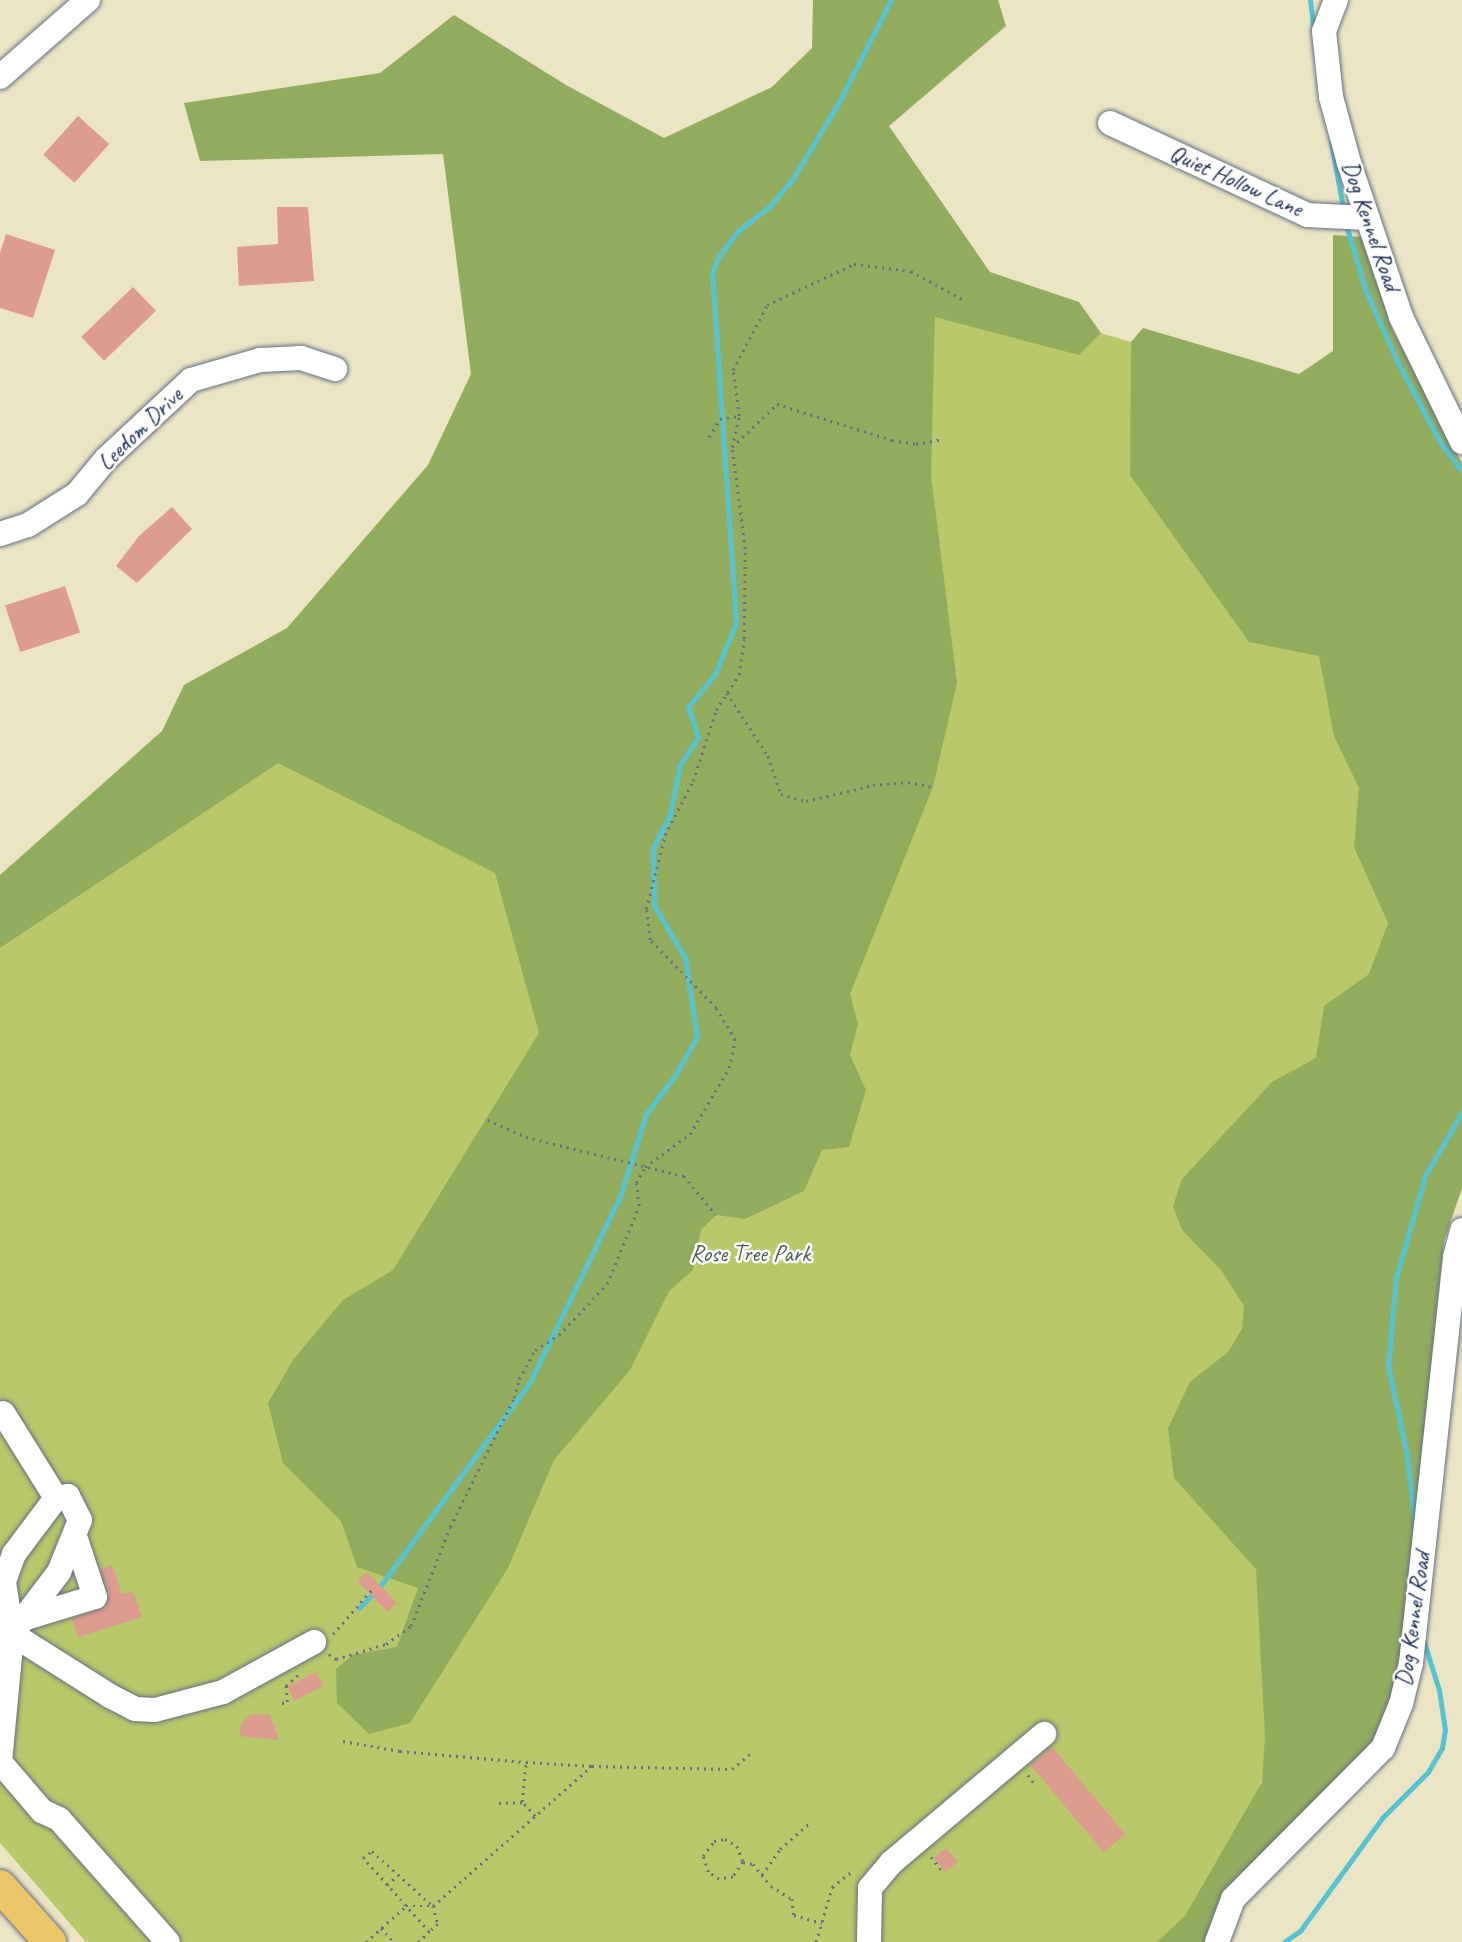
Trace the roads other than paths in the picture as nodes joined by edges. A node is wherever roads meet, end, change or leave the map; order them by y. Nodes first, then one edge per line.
1 (88, 0) edge
2 (1336, 0) edge
3 (0, 77) edge
4 (1110, 123) dead end
5 (1366, 218) junction
6 (335, 369) dead end
7 (1462, 442) edge
8 (0, 534) edge
9 (1462, 1230) edge
10 (3, 1413) dead end
11 (56, 1498) junction
12 (75, 1536) junction
13 (19, 1626) junction
14 (318, 1646) road end
15 (1044, 1734) dead end
16 (0, 1762) edge
17 (0, 1886) edge
18 (50, 1942) edge
19 (169, 1942) edge
20 (869, 1942) edge
21 (1217, 1942) edge

1 - 3 street
2 - 5 street, Dog Kennel Road
4 - 5 street, Quiet Hollow Lane
5 - 7 street, Dog Kennel Road
6 - 8 street, Leedom Drive
9 - 21 street, Dog Kennel Road
10 - 11 street
11 - 12 street
11 - 13 street
12 - 13 street
12 - 13 street
13 - 14 street
13 - 16 street
15 - 20 street
16 - 19 street
17 - 18 main road

